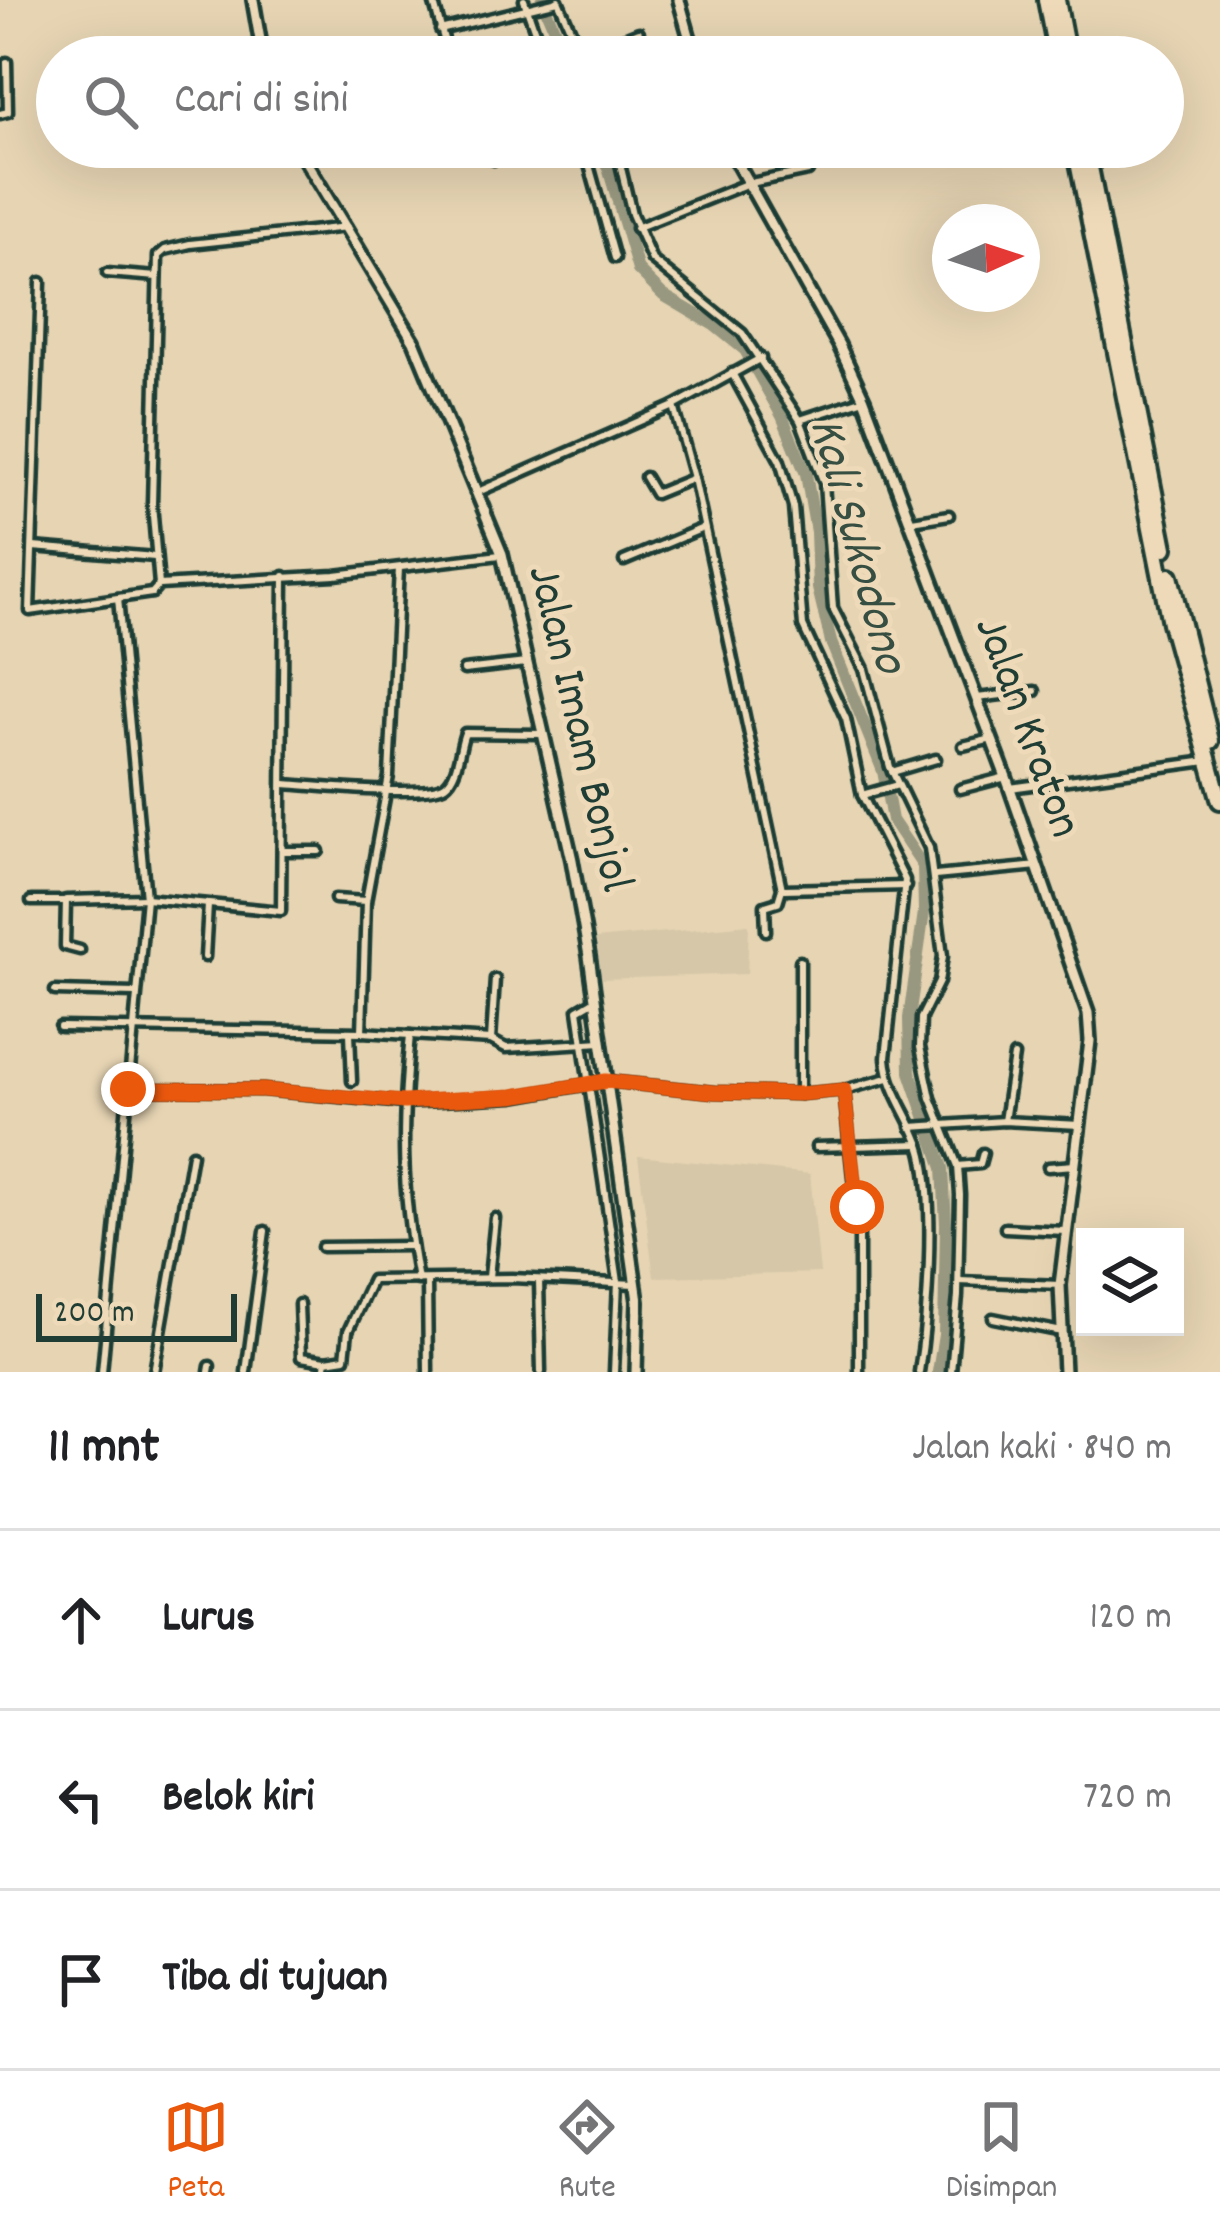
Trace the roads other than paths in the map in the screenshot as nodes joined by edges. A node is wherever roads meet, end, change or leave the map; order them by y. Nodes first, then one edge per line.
1 (253, 0) edge
2 (433, 0) edge
3 (679, 0) edge
4 (1046, 0) edge
5 (1057, 0) edge
6 (557, 1) edge
7 (528, 6) edge
8 (440, 30) junction
9 (639, 32) dead end
10 (259, 36) edge
11 (442, 36) edge
12 (537, 36) edge
13 (573, 36) edge
14 (630, 36) edge
15 (689, 36) edge
16 (1053, 36) edge
17 (1064, 36) edge
18 (7, 62) dead end
19 (0, 114) edge
20 (310, 168) edge
21 (590, 168) edge
22 (621, 168) edge
23 (738, 168) edge
24 (810, 168) edge
25 (1079, 168) edge
26 (1090, 168) edge
27 (746, 184) junction
28 (347, 227) junction
29 (636, 228) junction
30 (615, 258) dead end
31 (107, 273) dead end
32 (157, 277) junction
33 (41, 283) dead end
34 (758, 360) junction
35 (734, 371) junction
36 (864, 399) junction
37 (674, 406) junction
38 (800, 421) junction
39 (645, 477) dead end
40 (694, 478) junction
41 (478, 492) junction
42 (949, 515) dead end
43 (912, 521) junction
44 (703, 528) junction
45 (33, 547) junction
46 (502, 554) junction
47 (156, 557) junction
48 (624, 561) dead end
49 (399, 568) junction
50 (284, 576) junction
51 (159, 586) junction
52 (118, 598) junction
53 (526, 663) junction
54 (464, 670) dead end
55 (1035, 691) dead end
56 (977, 698) junction
57 (542, 734) junction
58 (992, 740) junction
59 (963, 746) dead end
60 (936, 759) dead end
61 (1207, 761) junction
62 (892, 772) junction
63 (1220, 772) edge
64 (1008, 782) junction
65 (284, 784) junction
66 (895, 786) junction
67 (388, 789) junction
68 (960, 789) dead end
69 (865, 795) junction
70 (1220, 801) edge
71 (283, 851) junction
72 (319, 851) dead end
73 (1038, 866) junction
74 (934, 876) junction
75 (906, 886) junction
76 (782, 889) junction
77 (146, 898) junction
78 (335, 899) dead end
79 (31, 901) dead end
80 (66, 901) junction
81 (367, 902) junction
82 (208, 905) junction
83 (766, 932) dead end
84 (80, 950) dead end
85 (205, 957) dead end
86 (800, 961) dead end
87 (495, 979) dead end
88 (55, 991) dead end
89 (135, 993) junction
90 (596, 1000) junction
91 (60, 1027) dead end
92 (133, 1028) junction
93 (362, 1032) junction
94 (350, 1033) junction
95 (410, 1035) junction
96 (491, 1040) junction
97 (602, 1042) junction
98 (582, 1043) junction
99 (1014, 1056) dead end
100 (889, 1078) junction
101 (352, 1081) dead end
102 (587, 1083) junction
103 (607, 1087) junction
104 (128, 1089) junction
105 (844, 1090) junction
106 (588, 1094) junction
107 (800, 1094) junction
108 (404, 1102) junction
109 (1004, 1121) junction
110 (939, 1123) junction
111 (1080, 1125) junction
112 (914, 1126) junction
113 (920, 1144) junction
114 (851, 1146) junction
115 (816, 1147) dead end
116 (983, 1153) dead end
117 (192, 1154) dead end
118 (1076, 1165) junction
119 (958, 1166) junction
120 (1048, 1167) dead end
121 (495, 1218) dead end
122 (1005, 1228) dead end
123 (266, 1231) dead end
124 (1065, 1232) junction
125 (412, 1246) junction
126 (322, 1247) dead end
127 (489, 1277) junction
128 (423, 1280) junction
129 (539, 1280) junction
130 (959, 1281) junction
131 (618, 1282) junction
132 (635, 1284) junction
133 (1060, 1285) junction
134 (299, 1304) dead end
135 (992, 1318) dead end
136 (1062, 1332) junction
137 (326, 1360) junction
138 (102, 1372) edge
139 (154, 1372) edge
140 (246, 1372) edge
141 (324, 1372) edge
142 (428, 1372) edge
143 (541, 1372) edge
144 (614, 1372) edge
145 (636, 1372) edge
146 (860, 1372) edge
147 (922, 1372) edge
148 (951, 1372) edge
149 (1064, 1372) edge

1 - 10 street
2 - 8 street
3 - 15 street
4 - 16 highway
5 - 17 highway
6 - 7 street
6 - 13 street
7 - 8 street
7 - 12 street
8 - 11 street
9 - 14 street
18 - 19 street
20 - 28 street, Jalan Imam Bonjol
21 - 30 street
22 - 29 street
23 - 27 street, Jalan Kraton
24 - 27 street
25 - 61 highway
26 - 63 highway
27 - 29 street
27 - 36 street, Jalan Kraton
28 - 32 street
28 - 41 street, Jalan Imam Bonjol
29 - 34 street
31 - 32 street
32 - 47 street
33 - 45 street
34 - 35 street
34 - 38 street
35 - 37 street
35 - 69 street
36 - 38 street
36 - 43 street, Jalan Kraton
37 - 40 street
37 - 41 street
38 - 62 street
39 - 40 street
40 - 44 street
41 - 46 street, Jalan Imam Bonjol
42 - 43 street
43 - 56 street, Jalan Kraton
44 - 48 street
44 - 76 street
45 - 47 street
45 - 52 street
46 - 49 street
46 - 53 street, Jalan Imam Bonjol
47 - 51 street
49 - 50 street
49 - 67 street
50 - 51 street
50 - 65 street
51 - 52 street
52 - 77 street
53 - 54 street
53 - 57 street, Jalan Imam Bonjol
55 - 56 street
56 - 58 street, Jalan Kraton
57 - 67 street
57 - 90 street, Jalan Imam Bonjol
58 - 59 street
58 - 64 street, Jalan Kraton
60 - 62 street
61 - 64 street
61 - 70 highway
62 - 66 street
64 - 68 street
64 - 73 street, Jalan Kraton
65 - 67 street
65 - 71 street
66 - 69 street
66 - 74 street
67 - 81 street
69 - 75 street
71 - 72 street
71 - 82 street
73 - 74 street
73 - 111 street, Jalan Kraton
74 - 110 street
75 - 76 street
75 - 100 street
76 - 83 street
77 - 80 street
77 - 82 street
77 - 89 street
78 - 81 street
79 - 80 street
80 - 84 street
81 - 93 street
82 - 85 street
86 - 107 street
87 - 96 street
88 - 89 street
89 - 92 street
90 - 97 street, Jalan Imam Bonjol
90 - 98 street
91 - 92 street
92 - 94 street
92 - 104 street
93 - 94 street
93 - 95 street
94 - 101 street
95 - 96 street
95 - 108 street
96 - 98 street
97 - 98 street
97 - 103 street, Jalan Imam Bonjol
98 - 102 street
99 - 109 street
100 - 105 street
100 - 112 street
102 - 103 street
102 - 106 street
102 - 108 street
103 - 106 street
103 - 107 street
103 - 132 street, Jalan Imam Bonjol
104 - 108 street
104 - 138 street
105 - 107 street
105 - 114 street
106 - 131 street
108 - 125 street
109 - 110 street
109 - 111 street
110 - 112 street
110 - 119 street
111 - 118 street, Jalan Kraton
112 - 113 street
113 - 114 street
113 - 147 street
114 - 115 street
114 - 146 street
116 - 119 street
117 - 139 street
118 - 120 street
118 - 124 street, Jalan Kraton
119 - 130 street
121 - 127 street
122 - 124 street
123 - 140 street
124 - 133 street, Jalan Kraton
125 - 126 street
125 - 128 street
127 - 128 street
127 - 129 street
128 - 137 street
128 - 142 street
129 - 131 street
129 - 143 street
130 - 133 street
130 - 148 street
131 - 132 street
131 - 144 street
132 - 145 street, Jalan Imam Bonjol
133 - 136 street, Jalan Kraton
134 - 137 street
135 - 136 street
136 - 149 street, Jalan Kraton
137 - 141 street

